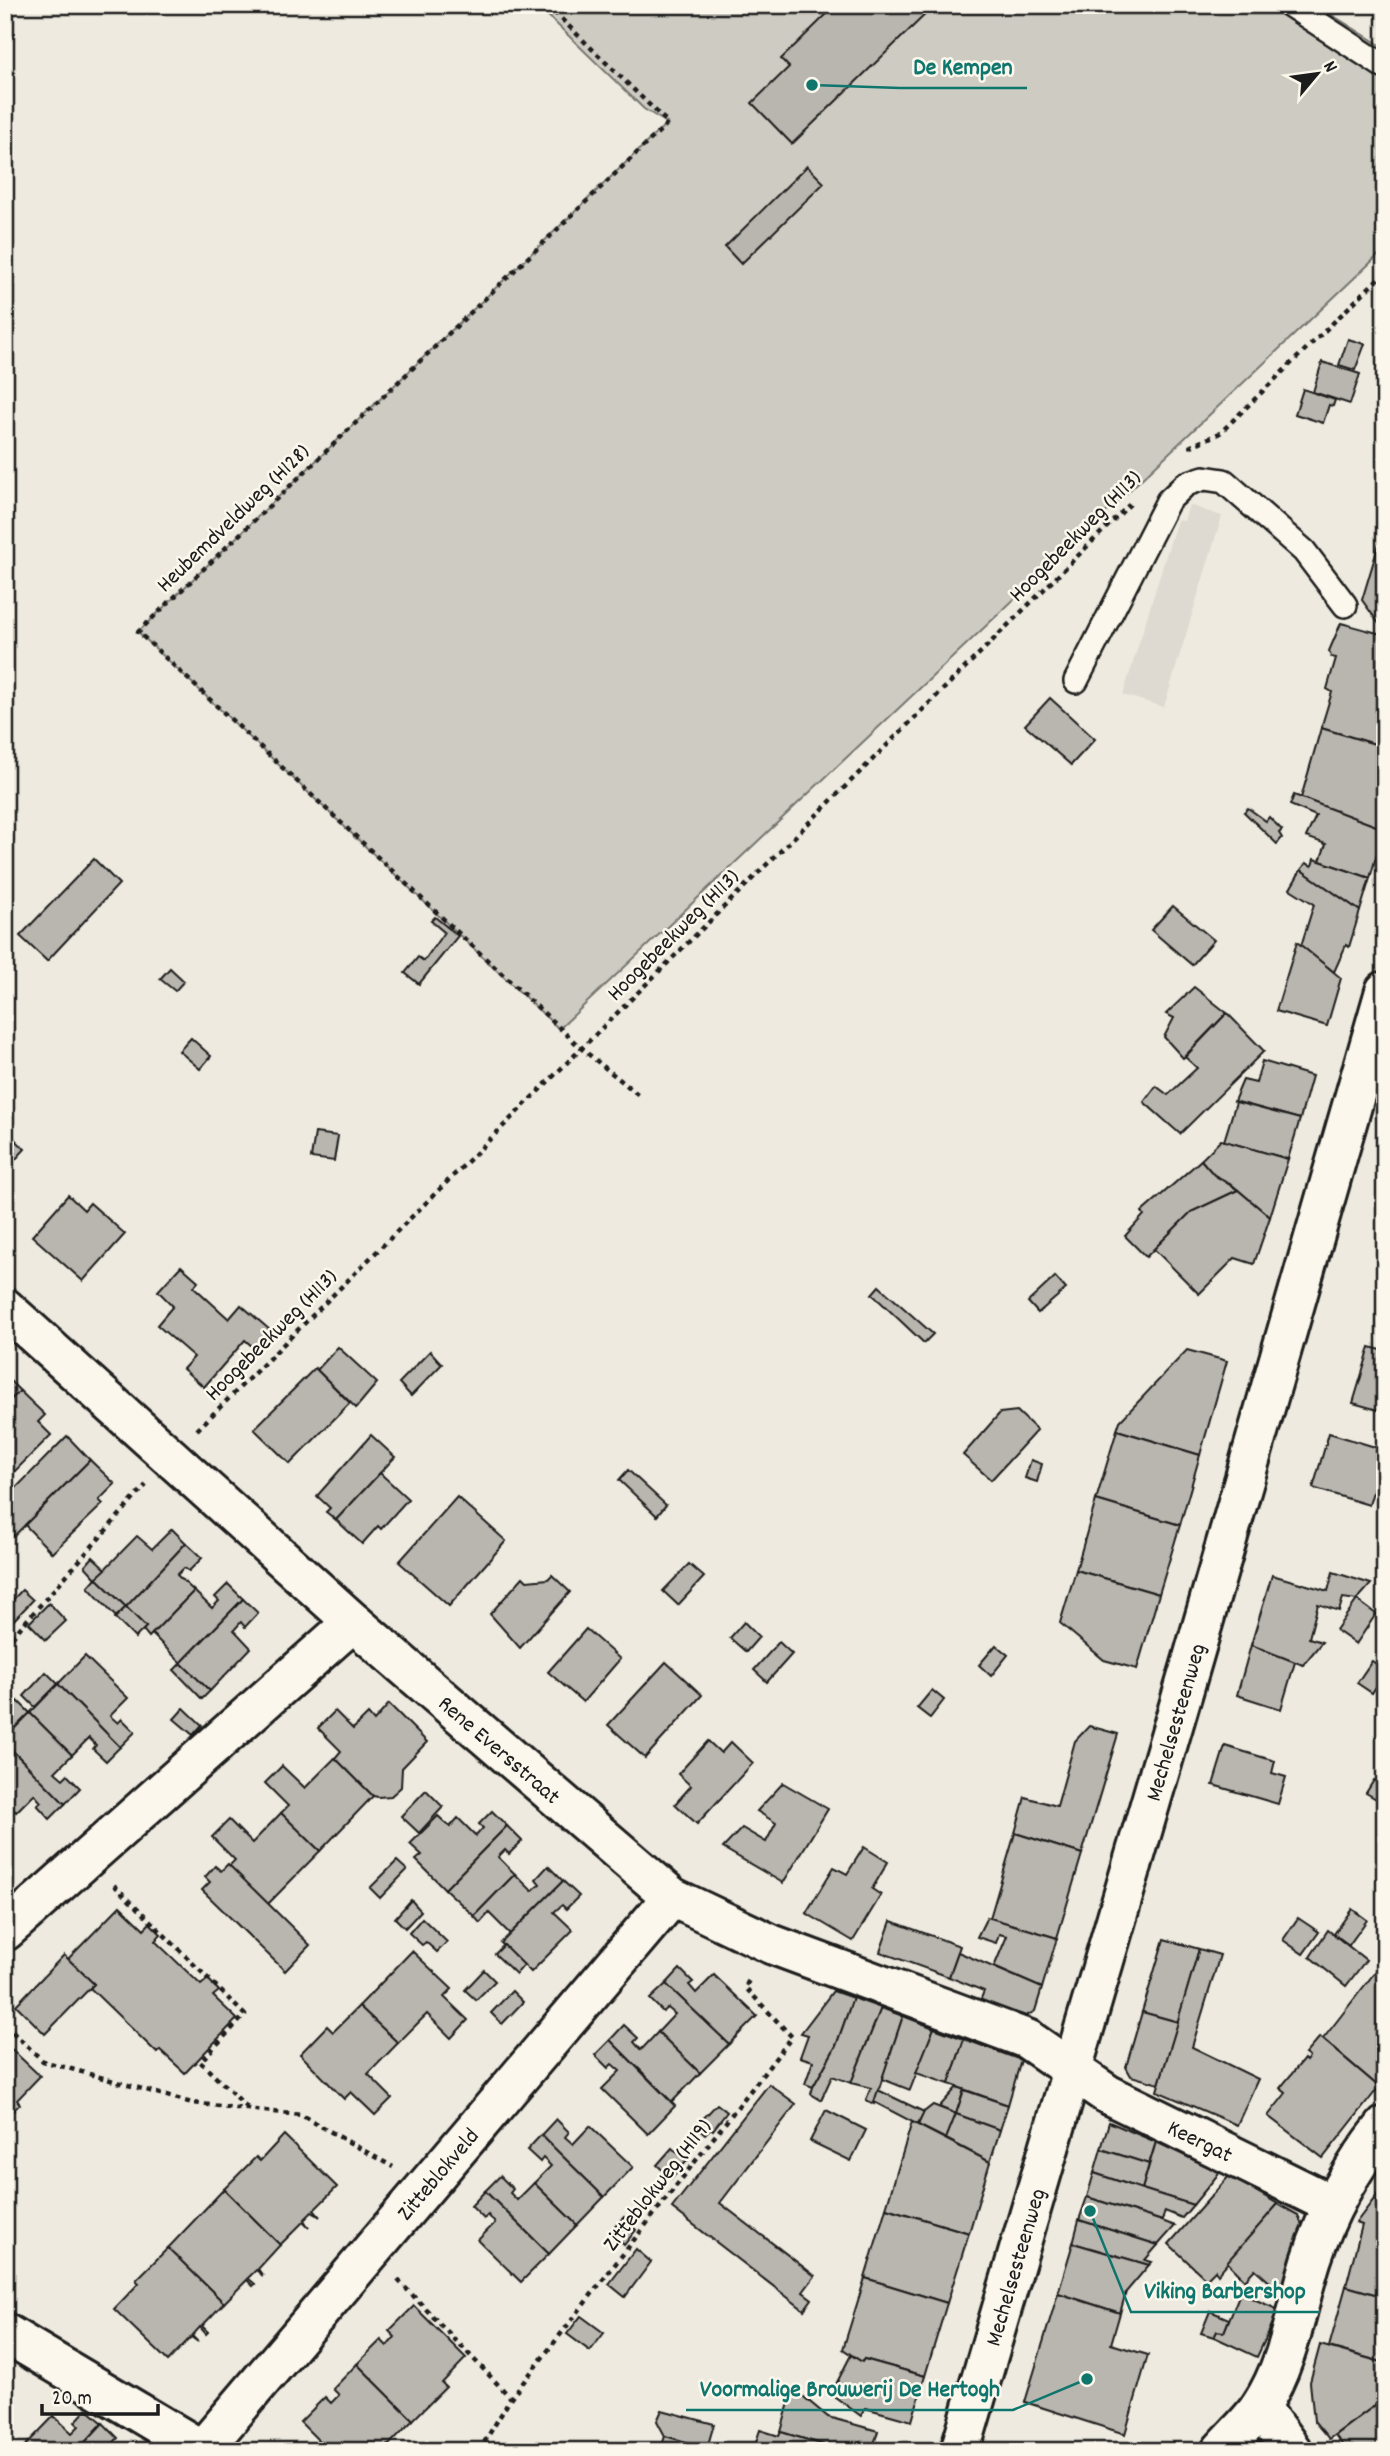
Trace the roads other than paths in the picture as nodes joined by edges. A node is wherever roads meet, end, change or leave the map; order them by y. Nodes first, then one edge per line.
1 (1290, 5) edge
2 (1385, 67) edge
3 (1345, 606) dead end
4 (1076, 681) dead end
5 (1385, 991) edge
6 (5, 1308) edge
7 (353, 1622) junction
8 (672, 1897) junction
9 (5, 1931) edge
10 (1072, 2069) junction
11 (1385, 2126) edge
12 (1333, 2205) junction
13 (5, 2333) edge
14 (1260, 2407) junction
15 (202, 2451) edge
16 (960, 2451) edge
17 (1221, 2451) edge
18 (1292, 2451) edge

1 - 2 lane
3 - 4 lane
5 - 10 street, Mechelsesteenweg
6 - 7 street, Rene Eversstraat
7 - 8 street, Rene Eversstraat
7 - 9 street
8 - 10 street, Rene Eversstraat
8 - 15 street, Zitteblokveld
10 - 12 street, Keergat
10 - 16 street, Mechelsesteenweg
11 - 12 street
12 - 14 street
13 - 15 street, Zitteblokveld
14 - 17 street
14 - 18 street

